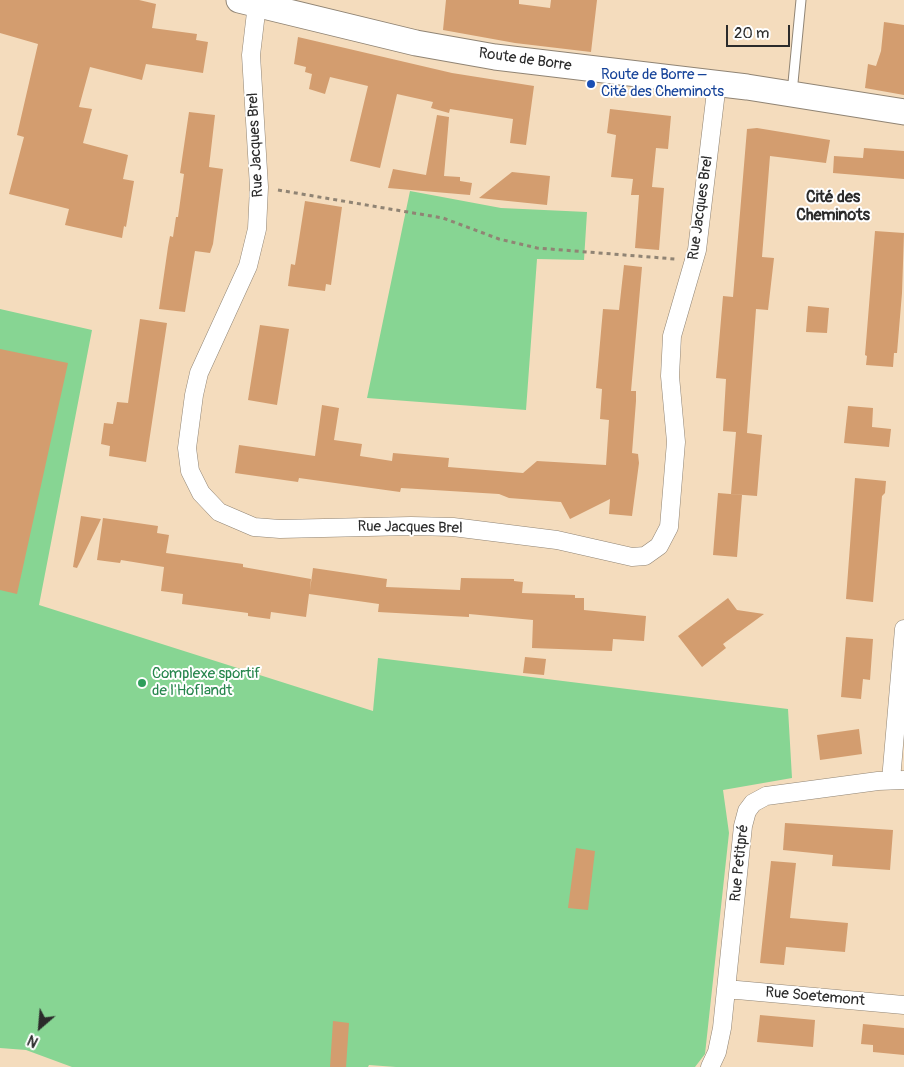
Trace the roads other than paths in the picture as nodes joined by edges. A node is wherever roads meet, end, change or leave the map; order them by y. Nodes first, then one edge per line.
1 (800, 0) edge
2 (248, 2) edge
3 (717, 83) junction
4 (792, 94) junction
5 (904, 112) edge
6 (904, 629) edge
7 (898, 780) edge
8 (726, 989) junction
9 (904, 1005) edge
10 (710, 1067) edge

1 - 4 lane
2 - 3 main road, Route de Borre
2 - 3 street, Rue Jacques Brel
3 - 4 main road, Route de Borre
4 - 5 main road, Route de Borre
6 - 7 street
7 - 8 street, Rue Petitpré
8 - 9 street, Rue Soetemont
8 - 10 street, Rue Petitpré

